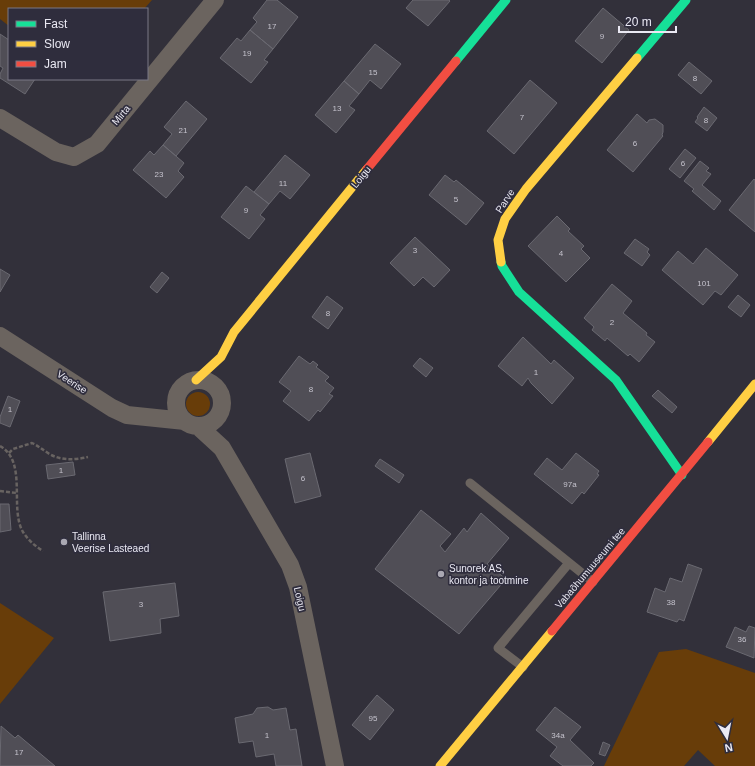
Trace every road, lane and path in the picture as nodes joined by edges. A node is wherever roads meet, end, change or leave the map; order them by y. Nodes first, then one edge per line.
1 (215, 0) edge
2 (506, 0) edge
3 (686, 0) edge
4 (0, 118) edge
5 (0, 336) edge
6 (221, 357) junction
7 (196, 380) junction
8 (755, 384) edge
9 (217, 389) junction
10 (177, 395) junction
11 (220, 410) junction
12 (148, 417) junction
13 (192, 423) junction
14 (0, 446) edge
15 (222, 448) junction
16 (8, 452) junction
17 (88, 457) dead end
18 (682, 475) junction
19 (470, 483) dead end
20 (0, 491) edge
21 (17, 493) junction
22 (43, 551) dead end
23 (569, 563) junction
24 (593, 582) junction
25 (523, 667) junction
26 (335, 766) edge
27 (440, 766) edge

1 - 4 street, Mirta
2 - 6 street, Loigu
3 - 18 street, Parve
5 - 12 street, Veerise
6 - 7 street, Loigu
6 - 9 street, Loigu
7 - 9 street
7 - 10 street
8 - 18 street, Vabaõhumuuseumi tee
9 - 11 street
10 - 12 street
10 - 13 street
11 - 13 street
11 - 15 street, Loigu
12 - 13 street, Veerise
13 - 15 street, Loigu
14 - 16 path
15 - 26 street, Loigu
16 - 17 path
16 - 21 path
18 - 24 street, Vabaõhumuuseumi tee
19 - 23 lane
20 - 21 path
21 - 22 path
23 - 24 lane
23 - 25 lane
24 - 25 street, Vabaõhumuuseumi tee
25 - 27 street, Vabaõhumuuseumi tee

